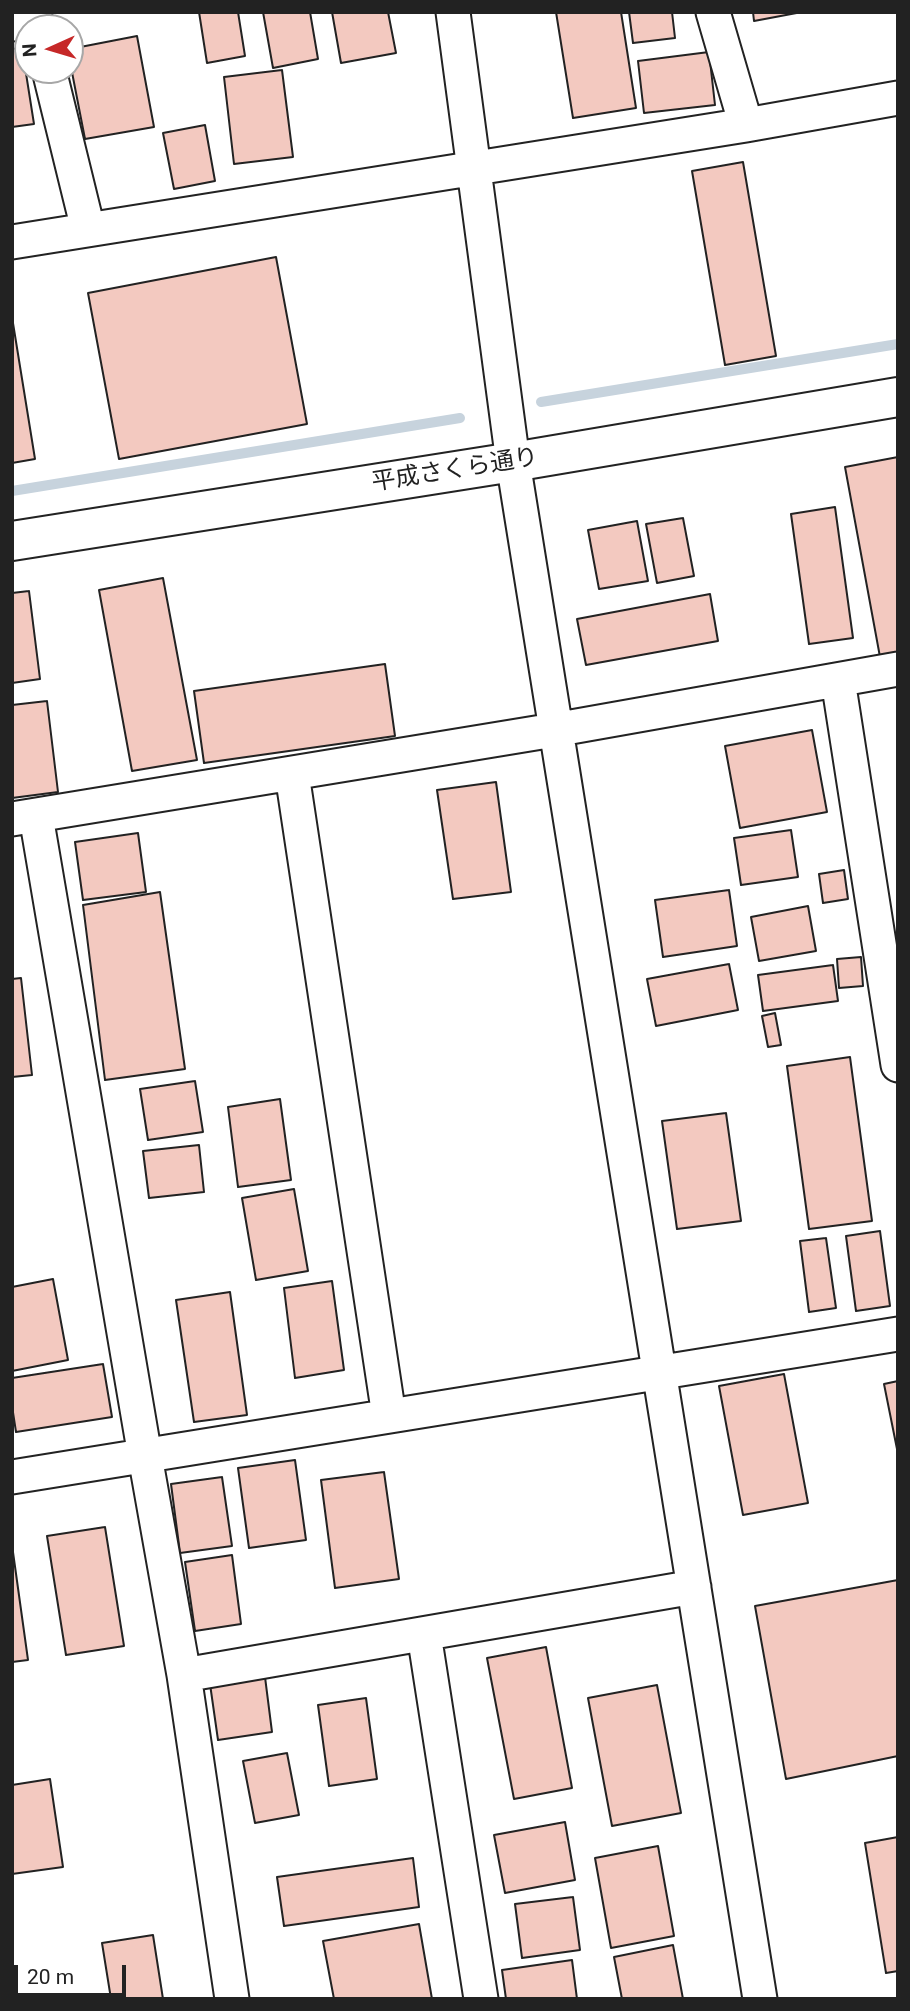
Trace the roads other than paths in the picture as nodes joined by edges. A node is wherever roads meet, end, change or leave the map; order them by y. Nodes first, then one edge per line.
1 (453, 12) edge
2 (713, 12) edge
3 (52, 84) edge
4 (898, 98) edge
5 (746, 125) junction
6 (474, 167) junction
7 (88, 229) junction
8 (12, 242) edge
9 (898, 397) edge
10 (513, 462) junction
11 (12, 541) edge
12 (898, 669) edge
13 (838, 680) junction
14 (554, 730) junction
15 (292, 774) junction
16 (24, 818) edge
17 (898, 1065) edge
18 (898, 1334) edge
19 (659, 1373) junction
20 (389, 1416) junction
21 (145, 1456) junction
22 (12, 1477) edge
23 (694, 1587) junction
24 (424, 1634) junction
25 (184, 1675) junction
26 (232, 1999) edge
27 (481, 1999) edge
28 (761, 1999) edge

1 - 6 street
2 - 5 street
3 - 7 street
4 - 5 street
5 - 6 street
6 - 7 street
6 - 10 street
7 - 8 street
9 - 10 street, 平成さくら通り
10 - 11 street, 平成さくら通り
10 - 14 street
12 - 13 street
13 - 14 street
13 - 17 street
14 - 15 street
14 - 19 street
15 - 16 street
15 - 20 street
16 - 21 street
18 - 19 street
19 - 20 street
19 - 23 street
20 - 21 street
21 - 22 street
21 - 25 street
23 - 24 street
23 - 28 street
24 - 25 street
24 - 27 street
25 - 26 street

